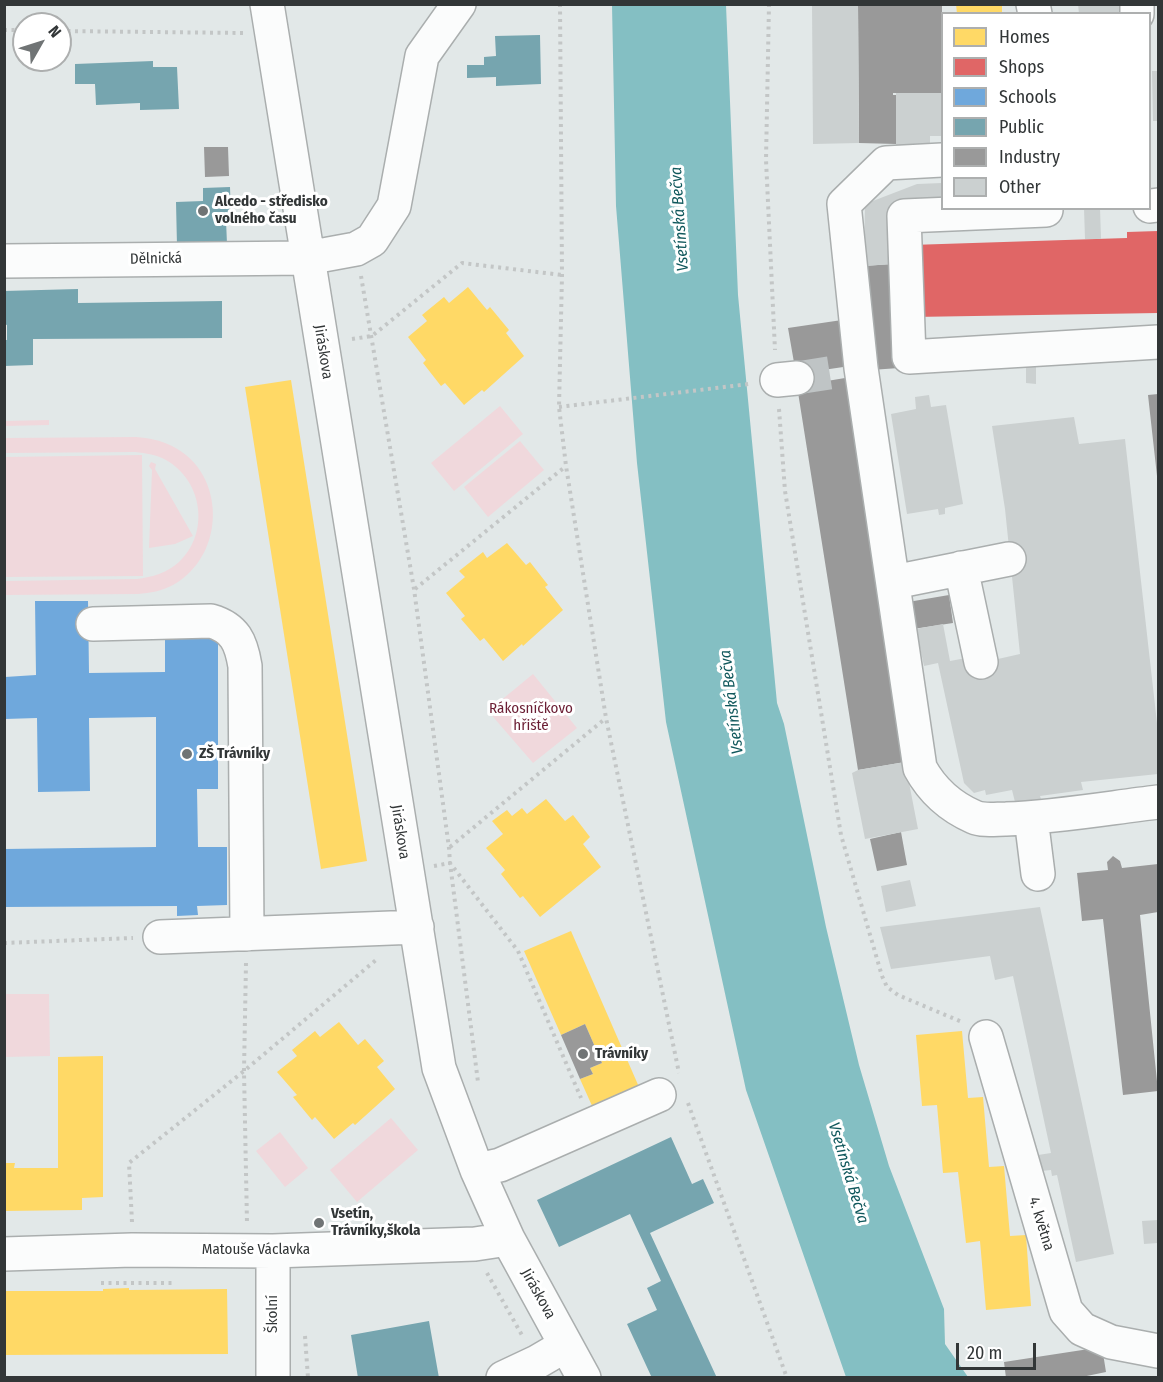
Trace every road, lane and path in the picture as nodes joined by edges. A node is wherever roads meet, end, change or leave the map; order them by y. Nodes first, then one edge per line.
1 (429, 4) edge
2 (459, 4) edge
3 (560, 4) edge
4 (769, 4) edge
5 (270, 19) edge
6 (72, 30) edge
7 (422, 56) junction
8 (941, 160) edge
9 (1046, 210) dead end
10 (356, 249) junction
11 (307, 258) junction
12 (4, 261) edge
13 (562, 275) junction
14 (372, 336) junction
15 (1158, 342) edge
16 (321, 345) junction
17 (787, 379) junction
18 (559, 407) junction
19 (566, 466) junction
20 (1009, 559) dead end
21 (961, 568) junction
22 (894, 582) junction
23 (414, 589) junction
24 (93, 624) dead end
25 (981, 662) dead end
26 (606, 718) junction
27 (1158, 802) edge
28 (1031, 818) junction
29 (449, 848) junction
30 (450, 863) junction
31 (1038, 874) dead end
32 (402, 927) junction
33 (247, 934) junction
34 (160, 937) joint
35 (4, 943) edge
36 (986, 1037) joint
37 (244, 1071) junction
38 (478, 1086) dead end
39 (674, 1088) junction
40 (592, 1123) junction
41 (477, 1170) junction
42 (508, 1239) junction
43 (132, 1250) junction
44 (260, 1250) junction
45 (4, 1254) edge
46 (486, 1272) dead end
47 (96, 1283) dead end
48 (176, 1283) dead end
49 (305, 1334) dead end
50 (566, 1345) junction
51 (1158, 1351) edge
52 (537, 1362) junction
53 (273, 1377) edge
54 (308, 1377) edge
55 (503, 1377) edge
56 (584, 1377) edge
57 (787, 1377) edge

1 - 7 street
2 - 7 street
3 - 13 path
4 - 17 path
5 - 6 path
5 - 11 street, Jiráskova
7 - 10 street
8 - 22 street
9 - 15 street
10 - 11 street
10 - 14 path
11 - 12 street, Dělnická
11 - 16 street, Jiráskova
13 - 14 path
13 - 18 path
14 - 16 path
14 - 23 path
16 - 32 street, Jiráskova
17 - 18 path
17 - 36 path
18 - 19 path
19 - 23 path
19 - 26 path
20 - 21 street
21 - 22 street
21 - 25 street
22 - 28 street
23 - 29 path
24 - 33 street
26 - 29 path
26 - 39 path
27 - 28 street
28 - 31 street
29 - 30 path
30 - 38 path
30 - 40 path
32 - 33 street
32 - 37 path
32 - 41 street, Jiráskova
33 - 34 street
33 - 37 path
34 - 35 path
36 - 51 street, 4. května
37 - 43 path
37 - 44 path
39 - 40 street
39 - 57 path
40 - 41 street
41 - 42 street, Jiráskova
42 - 44 street, Matouše Václavka
42 - 50 street, Jiráskova
43 - 44 street, Matouše Václavka
43 - 45 street, Matouše Václavka
44 - 53 street, Školní
46 - 52 path
47 - 48 path
49 - 54 path
50 - 52 street
50 - 56 street, Jiráskova
52 - 55 street

